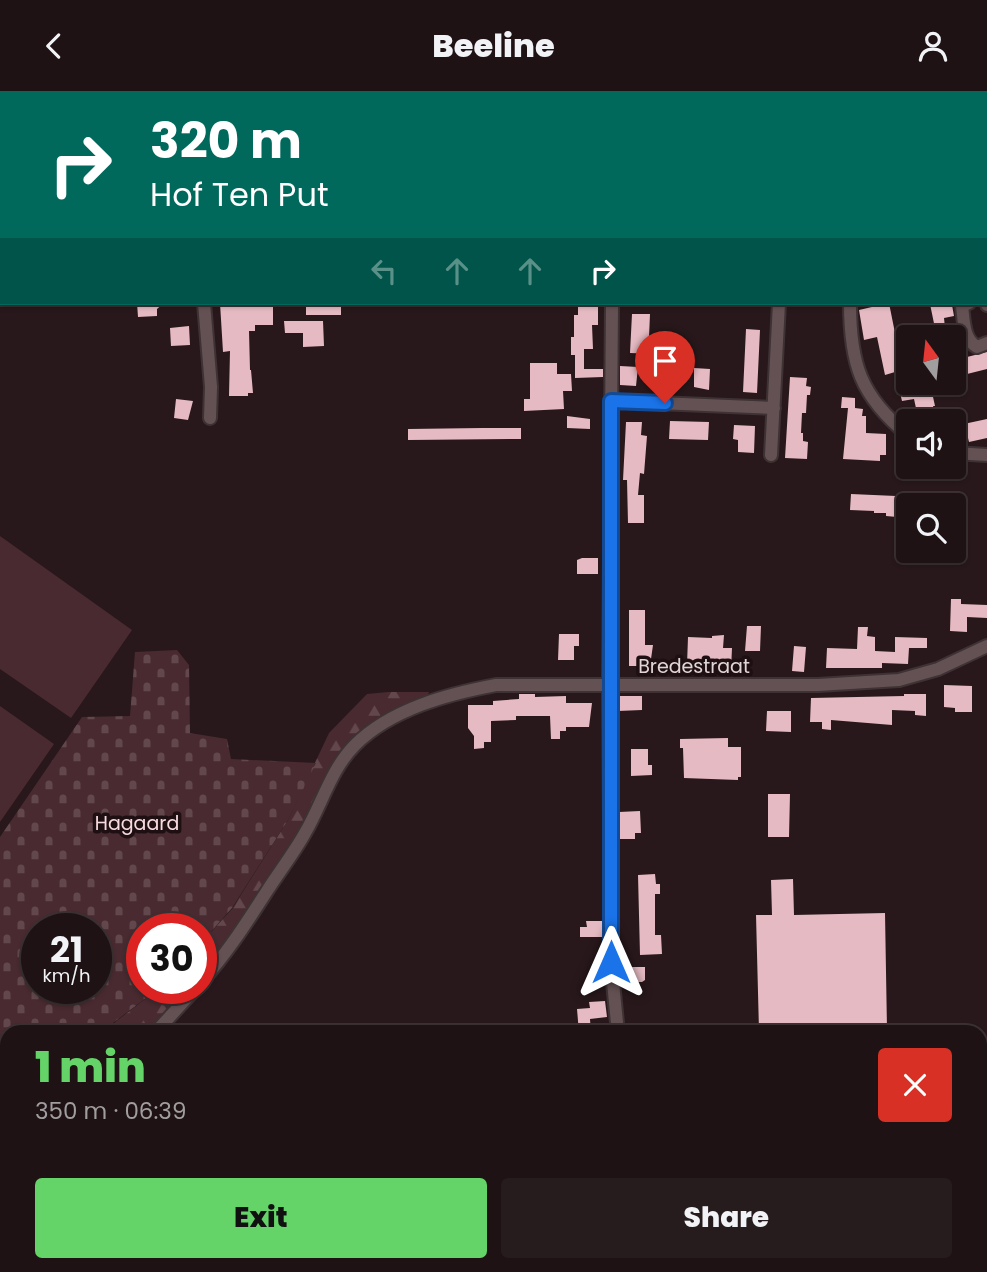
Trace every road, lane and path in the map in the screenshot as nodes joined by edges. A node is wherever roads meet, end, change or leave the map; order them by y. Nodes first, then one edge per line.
1 (204, 305) edge
2 (611, 305) edge
3 (779, 305) edge
4 (850, 305) edge
5 (964, 305) edge
6 (987, 343) edge
7 (611, 401) junction
8 (774, 408) junction
9 (210, 418) dead end
10 (896, 424) edge
11 (966, 454) edge
12 (771, 455) dead end
13 (987, 455) edge
14 (987, 646) edge
15 (609, 685) junction
16 (217, 961) edge
17 (181, 1004) edge
18 (162, 1025) edge
19 (617, 1025) edge

1 - 9 street
2 - 7 street
3 - 8 street
4 - 10 street
5 - 6 street
7 - 8 street
7 - 15 street
8 - 12 street
11 - 13 street
14 - 15 street, Bredestraat
15 - 16 street, Bredestraat
15 - 19 street
17 - 18 street

